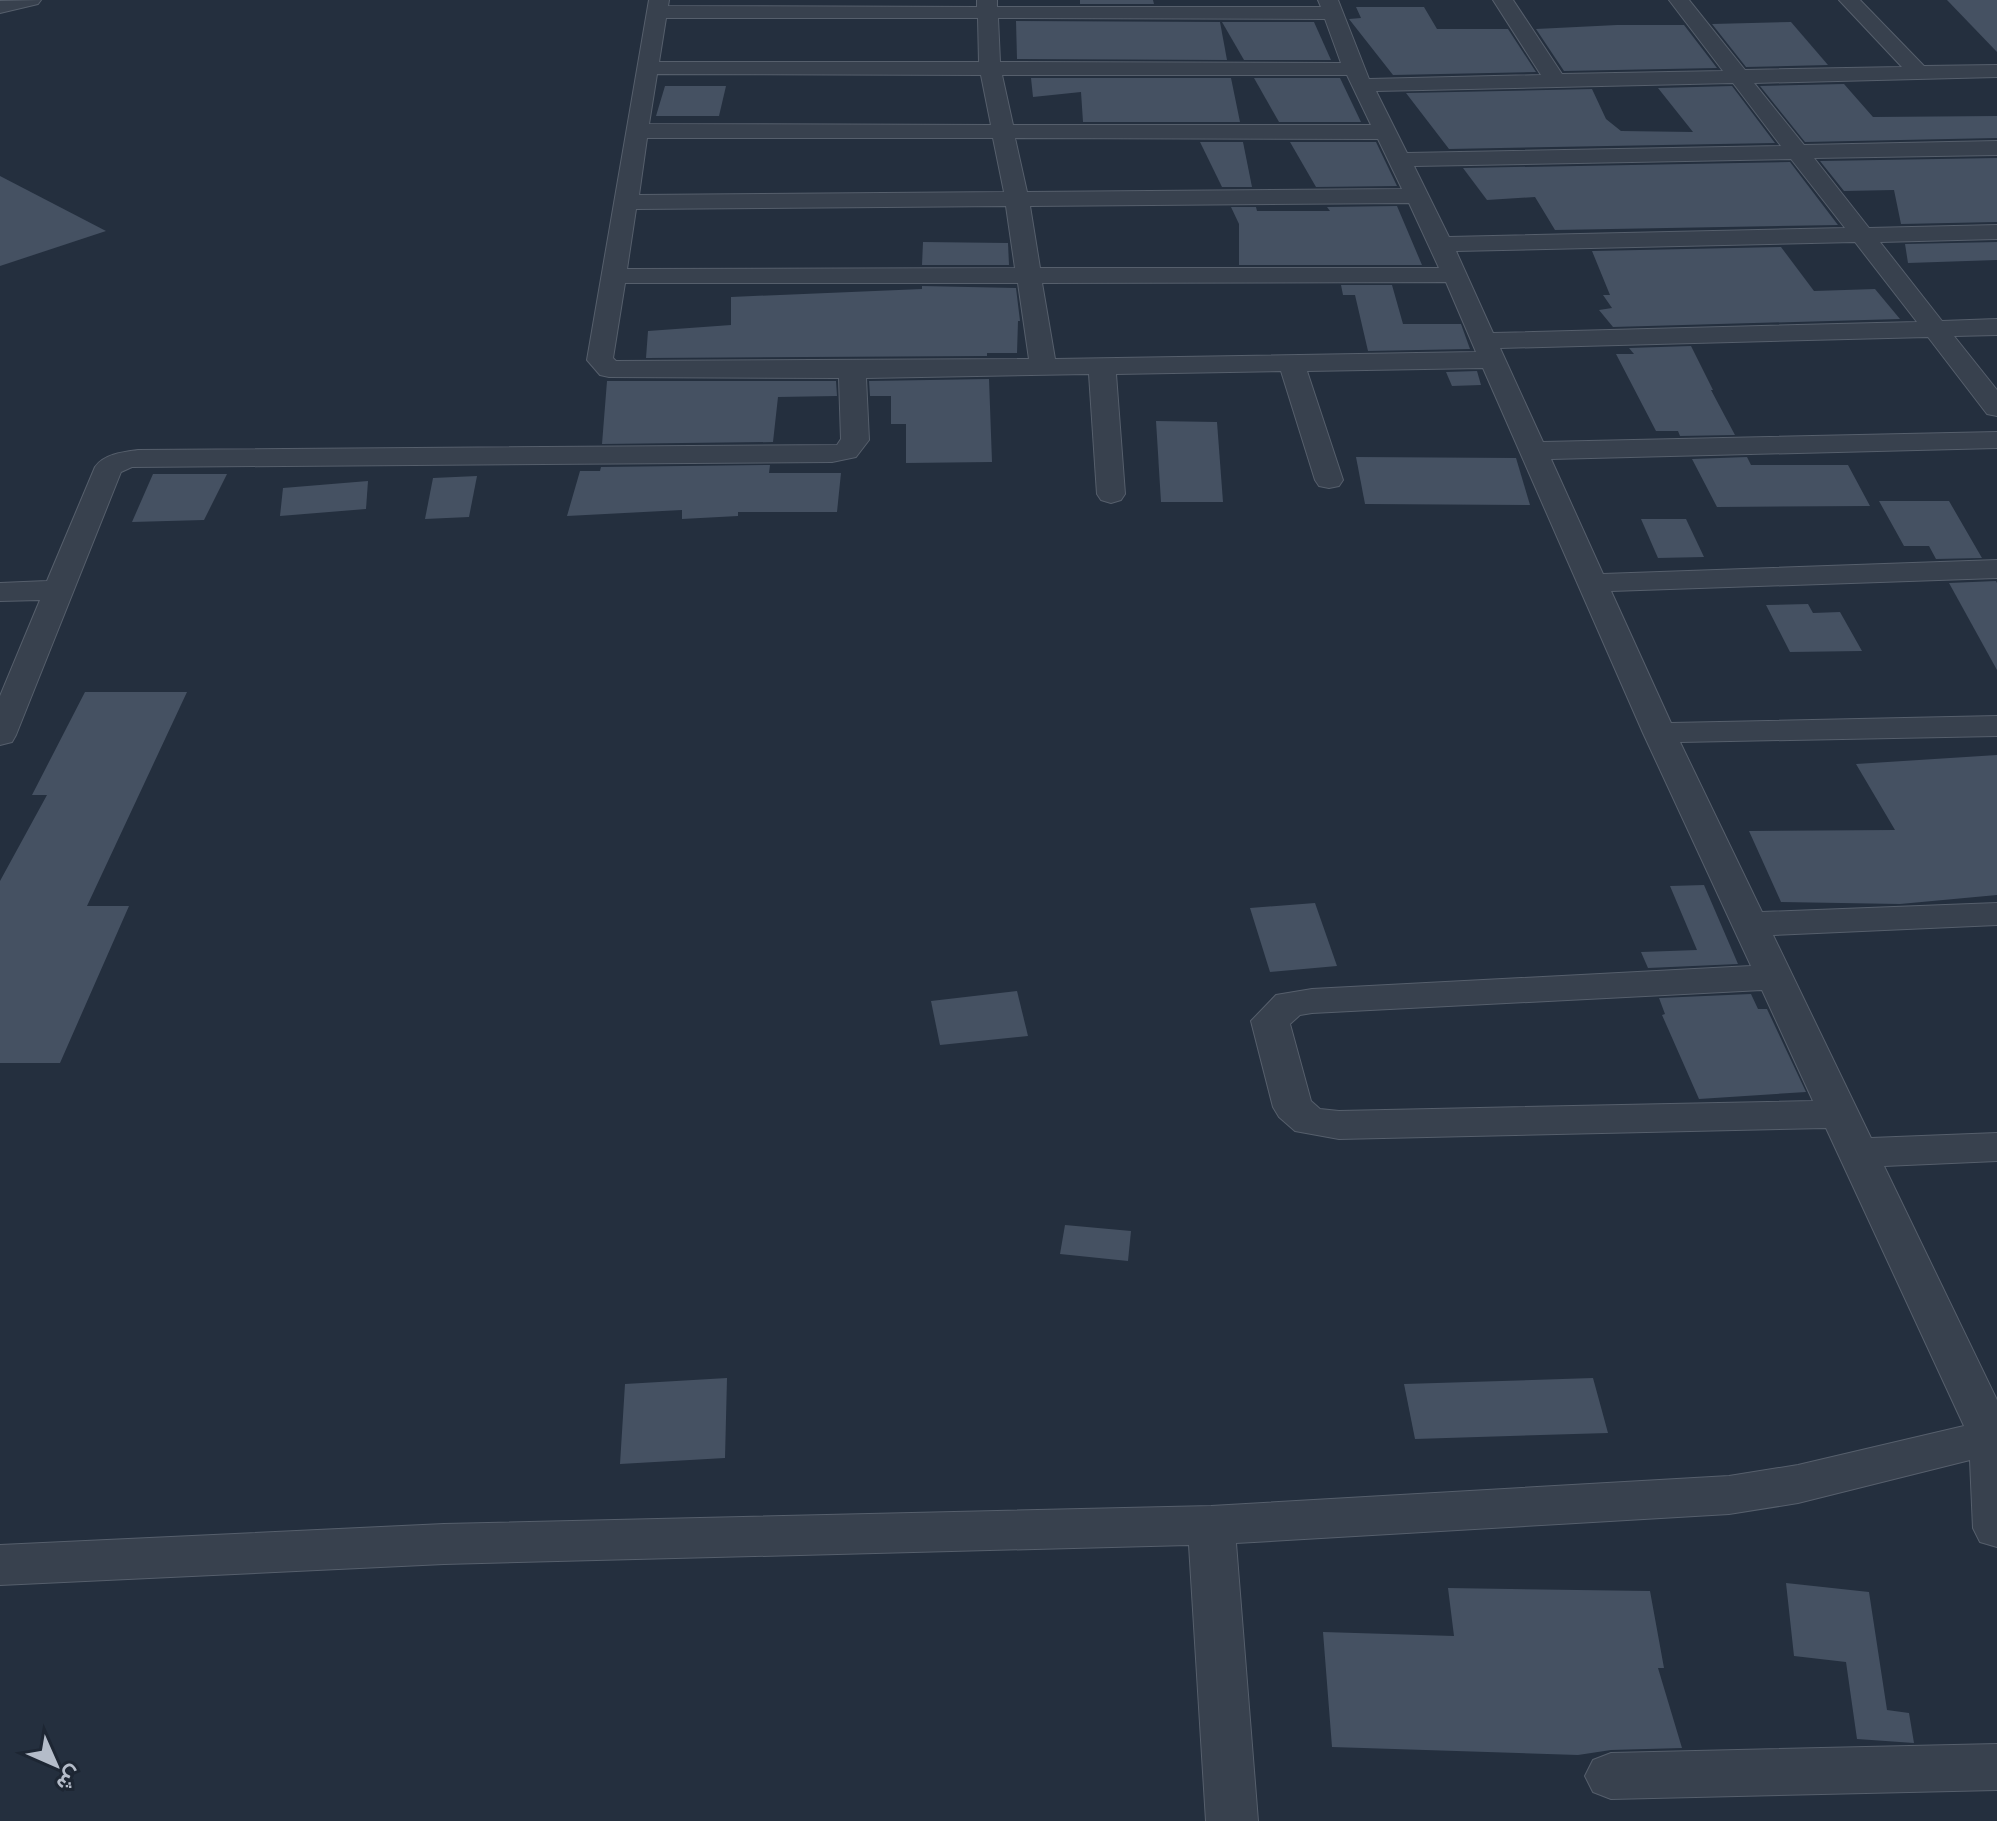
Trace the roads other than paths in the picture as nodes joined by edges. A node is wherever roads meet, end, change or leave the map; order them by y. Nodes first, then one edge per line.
1 (31, 0) edge
2 (1503, 0) edge
3 (1679, 0) edge
4 (1849, 0) edge
5 (658, 6) edge
6 (988, 6) edge
7 (0, 7) edge
8 (1330, 7) edge
9 (649, 68) junction
10 (990, 68) junction
11 (1997, 71) edge
12 (1919, 73) junction
13 (1739, 76) junction
14 (1358, 77) junction
15 (1556, 81) junction
16 (637, 131) junction
17 (1004, 131) junction
18 (1997, 148) edge
19 (1799, 153) junction
20 (1401, 163) junction
21 (1017, 200) junction
22 (625, 202) junction
23 (1997, 232) edge
24 (1862, 235) junction
25 (1448, 259) junction
26 (615, 276) junction
27 (1028, 277) junction
28 (1997, 327) edge
29 (1935, 329) junction
30 (1487, 350) junction
31 (1292, 364) junction
32 (1102, 367) junction
33 (1043, 368) junction
34 (852, 370) junction
35 (1997, 408) edge
36 (1997, 440) edge
37 (1535, 451) junction
38 (1329, 480) dead end
39 (1111, 494) dead end
40 (1997, 569) edge
41 (1591, 583) junction
42 (61, 590) junction
43 (0, 592) edge
44 (1997, 726) edge
45 (1659, 733) junction
46 (0, 735) edge
47 (1997, 914) edge
48 (1749, 924) junction
49 (1775, 977) junction
50 (1841, 1114) junction
51 (1997, 1147) edge
52 (1860, 1153) junction
53 (1994, 1437) edge
54 (1211, 1525) junction
55 (1997, 1528) edge
56 (0, 1565) edge
57 (1997, 1767) edge
58 (1611, 1776) dead end
59 (1232, 1821) edge

1 - 7 street
2 - 15 street
3 - 13 street
4 - 12 street
5 - 6 street
5 - 9 street
6 - 8 street
6 - 10 street
8 - 14 street
9 - 10 street
9 - 16 street
10 - 14 street
10 - 17 street
11 - 12 street
12 - 13 street
13 - 15 street
13 - 19 street
14 - 15 street
14 - 20 street
16 - 17 street
16 - 22 street
17 - 20 street
17 - 21 street
18 - 19 street
19 - 20 street
19 - 24 street
20 - 21 street
20 - 25 street
21 - 22 street
21 - 27 street
22 - 26 street
23 - 24 street
24 - 25 street
24 - 29 street
25 - 27 street
25 - 30 street
26 - 27 street
26 - 34 street
27 - 33 street
28 - 29 street
29 - 30 street
29 - 35 street
30 - 31 street
30 - 37 street
31 - 32 street
31 - 38 street
32 - 33 street
32 - 39 street
33 - 34 street
34 - 42 street
36 - 37 street
37 - 41 street
40 - 41 street
41 - 45 street
42 - 43 street
42 - 46 street
44 - 45 street
45 - 48 street
47 - 48 street
48 - 49 street
49 - 50 street
49 - 50 street
50 - 52 street
51 - 52 street
52 - 53 street
53 - 54 street
53 - 55 street
54 - 56 street
54 - 59 street
57 - 58 street

